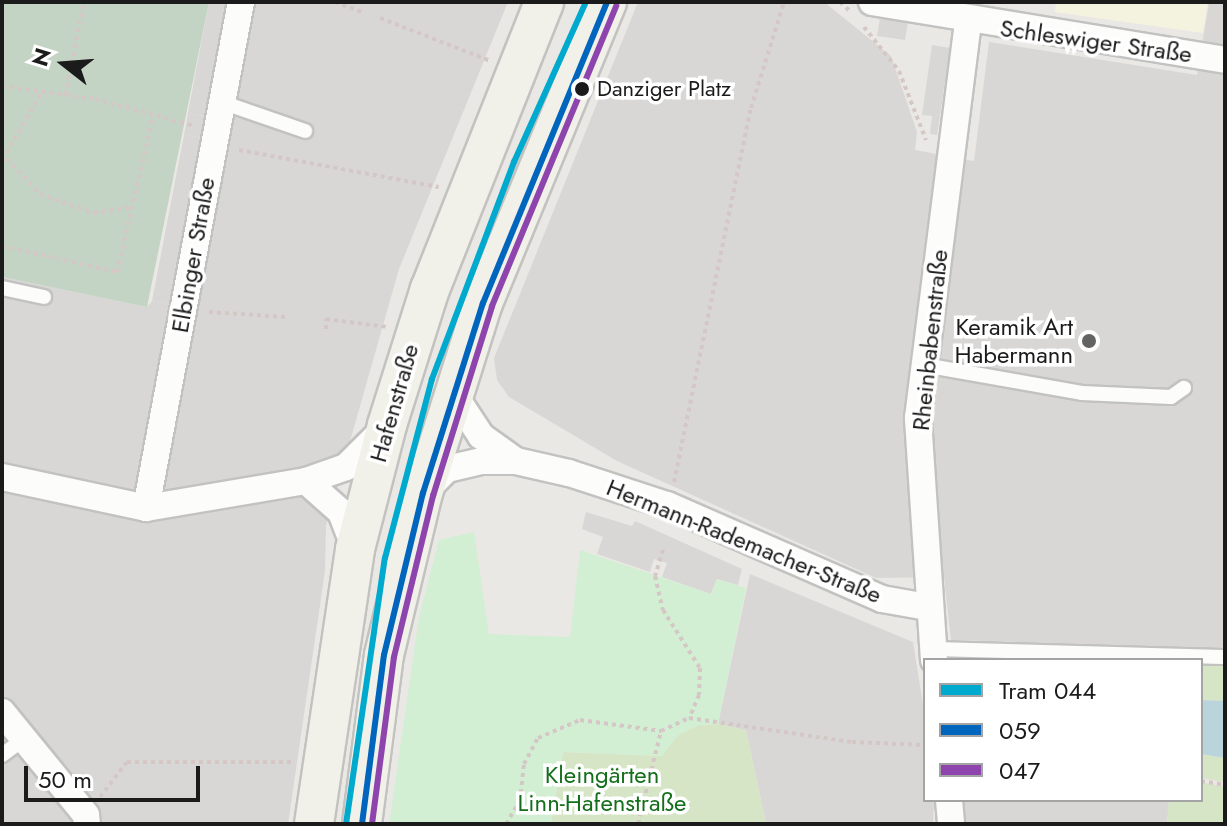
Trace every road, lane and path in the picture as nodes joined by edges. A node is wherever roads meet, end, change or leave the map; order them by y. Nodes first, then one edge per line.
1 (84, 2) edge
2 (241, 2) edge
3 (335, 2) edge
4 (544, 2) edge
5 (607, 2) edge
6 (784, 2) edge
7 (840, 2) edge
8 (872, 2) edge
9 (363, 12) dead end
10 (380, 18) dead end
11 (968, 22) junction
12 (1225, 60) edge
13 (516, 70) junction
14 (2, 86) edge
15 (42, 92) junction
16 (65, 95) junction
17 (221, 102) junction
18 (153, 116) junction
19 (305, 131) dead end
20 (214, 137) junction
21 (928, 144) dead end
22 (4, 160) edge
23 (468, 192) junction
24 (131, 207) junction
25 (2, 246) edge
26 (2, 288) edge
27 (44, 297) dead end
28 (182, 310) junction
29 (287, 317) dead end
30 (388, 327) dead end
31 (326, 329) dead end
32 (924, 365) junction
33 (1184, 388) dead end
34 (453, 393) junction
35 (387, 425) junction
36 (516, 461) junction
37 (676, 470) dead end
38 (2, 477) edge
39 (306, 481) junction
40 (423, 493) junction
41 (146, 508) junction
42 (355, 549) junction
43 (663, 550) dead end
44 (927, 607) junction
45 (934, 654) edge
46 (1225, 657) edge
47 (2, 712) edge
48 (689, 718) junction
49 (661, 731) junction
50 (24, 739) junction
51 (923, 745) edge
52 (2, 755) edge
53 (321, 762) junction
54 (1203, 781) edge
55 (1225, 785) edge
56 (949, 802) edge
57 (86, 819) edge
58 (314, 824) edge
59 (362, 824) edge
60 (506, 824) edge
61 (638, 824) edge
62 (951, 824) edge

1 - 16 path
2 - 17 street, Elbinger Straße
3 - 9 path
4 - 13 main road, Hafenstraße
5 - 34 main road
6 - 37 path
7 - 21 path
8 - 11 street
10 - 13 path
11 - 12 street, Schleswiger Straße
11 - 32 street, Rheinbabenstraße
13 - 23 main road, Hafenstraße
14 - 15 path
15 - 16 path
15 - 22 path
16 - 18 path
17 - 19 lane
17 - 20 street, Elbinger Straße
18 - 20 path
18 - 24 path
20 - 23 path
20 - 28 street, Elbinger Straße
22 - 24 path
23 - 35 main road, Hafenstraße
24 - 25 path
26 - 27 lane
28 - 29 path
28 - 41 street, Elbinger Straße
30 - 31 path
32 - 33 lane
32 - 44 street, Rheinbabenstraße
34 - 36 street, Hermann-Rademacher-Straße
34 - 40 main road
35 - 39 street
35 - 42 main road, Hafenstraße
36 - 40 street, Hermann-Rademacher-Straße
36 - 44 street, Hermann-Rademacher-Straße
38 - 41 street
39 - 41 street
39 - 42 street
40 - 59 main road
42 - 53 main road, Hafenstraße
43 - 48 path
44 - 45 street, Rheinbabenstraße
45 - 46 lane
47 - 50 street
48 - 49 path
48 - 51 path
49 - 60 path
49 - 61 path
50 - 52 lane
50 - 57 street
53 - 57 path
53 - 58 main road, Hafenstraße
54 - 55 path
56 - 62 street

